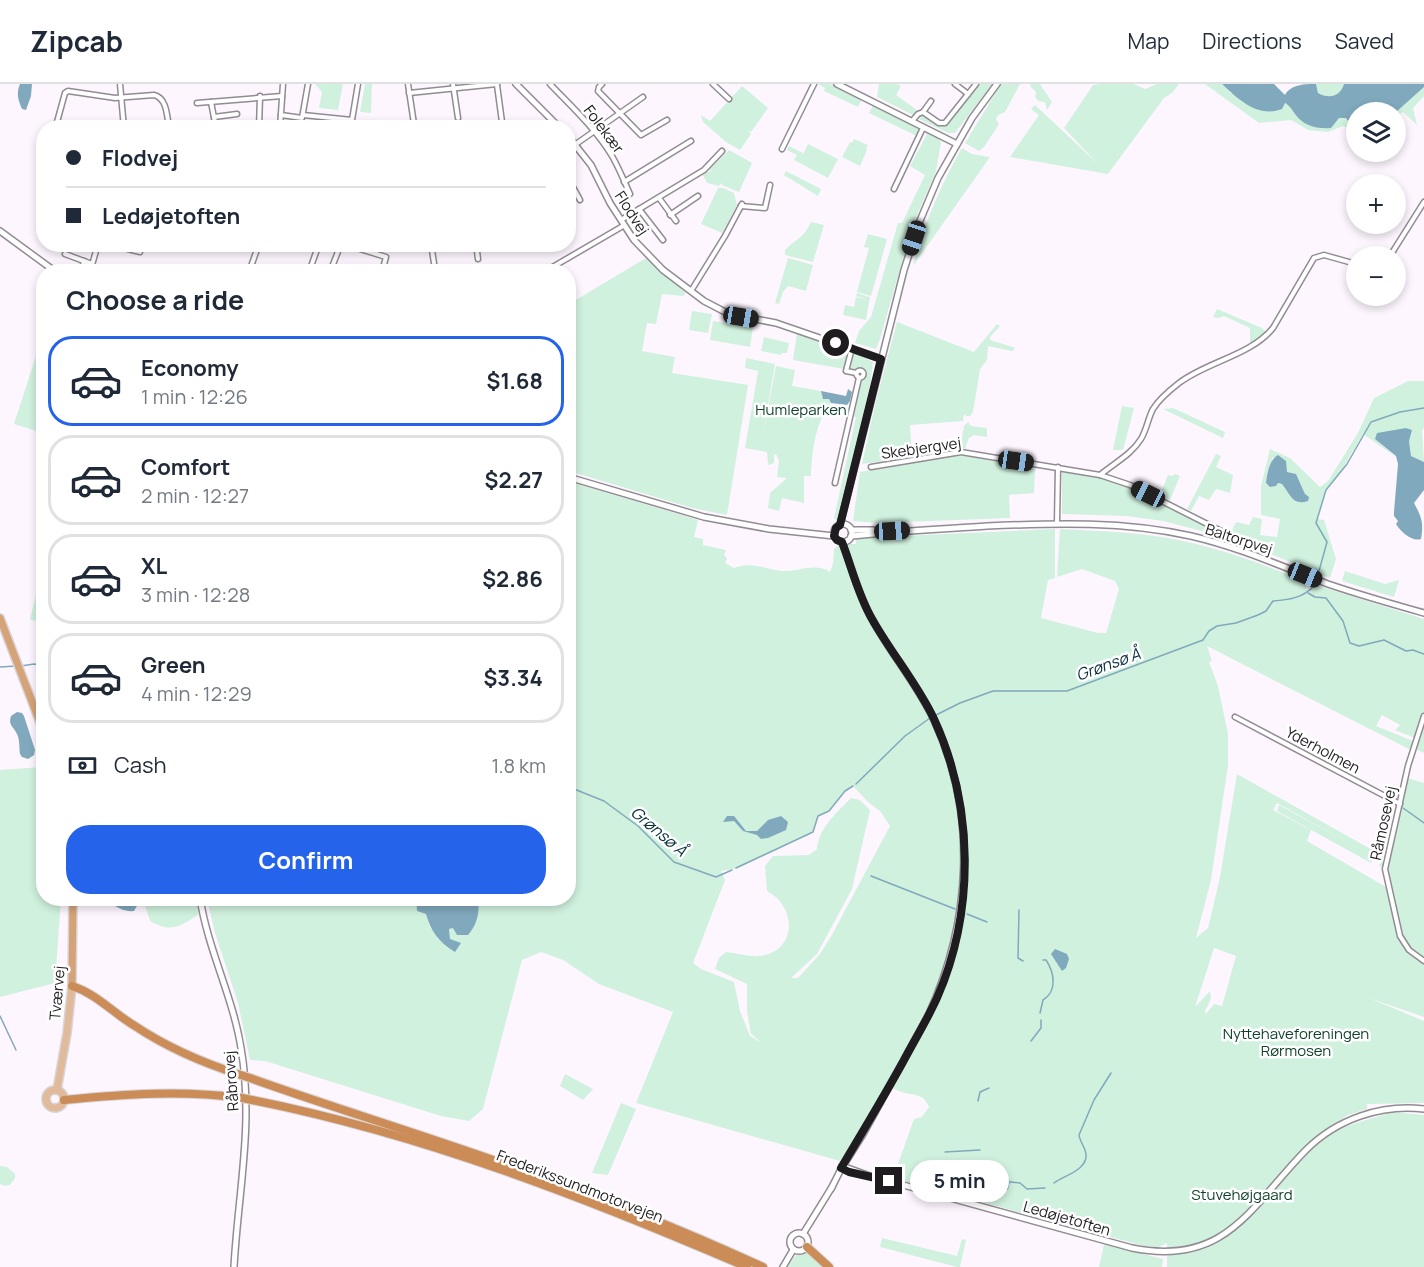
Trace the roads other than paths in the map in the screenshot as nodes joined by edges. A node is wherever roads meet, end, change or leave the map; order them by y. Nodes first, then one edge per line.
1 (120, 84) edge
2 (283, 84) edge
3 (308, 84) edge
4 (358, 84) edge
5 (408, 84) edge
6 (497, 84) edge
7 (516, 84) edge
8 (550, 84) edge
9 (602, 84) edge
10 (713, 84) edge
11 (814, 84) edge
12 (837, 84) edge
13 (955, 84) edge
14 (976, 84) edge
15 (997, 84) edge
16 (453, 86) edge
17 (409, 93) junction
18 (968, 94) junction
19 (260, 96) junction
20 (282, 96) junction
21 (643, 96) dead end
22 (120, 98) junction
23 (729, 99) dead end
24 (931, 101) dead end
25 (211, 102) junction
26 (197, 103) dead end
27 (923, 112) junction
28 (619, 113) junction
29 (237, 114) dead end
30 (281, 115) junction
31 (303, 115) junction
32 (214, 117) junction
33 (458, 118) dead end
34 (57, 120) edge
35 (123, 120) edge
36 (167, 120) edge
37 (215, 120) edge
38 (259, 120) edge
39 (281, 120) edge
40 (413, 120) edge
41 (502, 120) edge
42 (552, 120) edge
43 (667, 120) dead end
44 (912, 122) junction
45 (923, 128) junction
46 (594, 131) junction
47 (691, 141) dead end
48 (576, 144) joint
49 (957, 144) junction
50 (782, 149) dead end
51 (722, 151) dead end
52 (624, 182) junction
53 (770, 185) dead end
54 (894, 189) dead end
55 (630, 194) dead end
56 (576, 195) edge
57 (698, 196) dead end
58 (658, 198) junction
59 (580, 200) dead end
60 (1424, 202) edge
61 (639, 209) junction
62 (670, 215) junction
63 (676, 221) dead end
64 (622, 223) junction
65 (0, 231) edge
66 (663, 240) dead end
67 (1396, 246) edge
68 (96, 252) edge
69 (369, 252) edge
70 (432, 252) edge
71 (477, 252) edge
72 (576, 252) edge
73 (576, 252) edge
74 (65, 254) dead end
75 (478, 259) dead end
76 (84, 261) junction
77 (1346, 261) edge
78 (434, 263) dead end
79 (45, 264) edge
80 (83, 264) edge
81 (92, 264) joint
82 (384, 264) edge
83 (557, 264) edge
84 (690, 291) junction
85 (852, 348) junction
86 (881, 359) junction
87 (871, 467) dead end
88 (1058, 467) junction
89 (1100, 475) junction
90 (576, 479) edge
91 (835, 483) dead end
92 (1057, 523) junction
93 (843, 525) junction
94 (834, 533) junction
95 (848, 537) junction
96 (1245, 543) dead end
97 (1424, 614) edge
98 (0, 618) edge
99 (36, 710) edge
100 (1424, 716) edge
101 (1235, 717) dead end
102 (1400, 804) junction
103 (73, 906) edge
104 (202, 906) edge
105 (1424, 961) edge
106 (72, 986) junction
107 (57, 1090) junction
108 (64, 1100) junction
109 (1424, 1109) edge
110 (843, 1168) junction
111 (803, 1234) junction
112 (807, 1247) junction
113 (793, 1250) junction
114 (784, 1264) edge
115 (234, 1267) edge
116 (747, 1267) edge
117 (763, 1267) edge
118 (829, 1267) edge

1 - 22 street
2 - 20 street
3 - 31 street
4 - 31 street
5 - 17 street
6 - 16 street
6 - 41 street
7 - 42 street
8 - 46 street, Folekær
9 - 28 street
10 - 23 street
11 - 50 street
12 - 44 street
13 - 18 street
14 - 18 street
15 - 49 street
16 - 17 street
16 - 33 street
17 - 40 street
18 - 27 street
19 - 20 street
19 - 25 street
19 - 38 street
20 - 30 street
21 - 28 street
22 - 34 street
22 - 35 street
22 - 36 street
24 - 27 street
25 - 26 street
25 - 32 street
27 - 44 street
28 - 43 street
28 - 46 street
29 - 32 street
30 - 31 street
30 - 39 street
32 - 37 street
44 - 45 street
45 - 49 street
45 - 54 street
46 - 48 street
46 - 52 street, Folekær
47 - 52 street
48 - 64 street, Flodvej
49 - 86 street
51 - 58 street
52 - 55 street, Folekær
53 - 84 street
56 - 59 street
57 - 62 street
58 - 61 street
58 - 62 street
60 - 67 street
61 - 64 street
61 - 66 street
62 - 63 street
64 - 73 street
64 - 84 street, Flodvej
65 - 79 street
68 - 81 street
69 - 82 street
70 - 78 street
71 - 75 street
72 - 83 street
74 - 76 street
76 - 80 street
76 - 81 street
77 - 89 street
84 - 85 street, Flodvej
85 - 86 street, Flodvej
85 - 91 street
86 - 93 street
87 - 88 street, Skebjergvej
88 - 89 street, Skebjergvej
88 - 92 street
89 - 96 street, Skebjergvej
90 - 94 street
92 - 95 street
92 - 97 street, Baltorpvej
93 - 94 street
93 - 95 street
94 - 95 street
95 - 110 street
98 - 99 highway
100 - 102 street, Råmosevej
101 - 102 street, Yderholmen
102 - 105 street, Råmosevej
103 - 106 highway, Tværvej
104 - 115 street, Råbrovej
106 - 107 main road, Tværvej
106 - 117 highway, bridge
107 - 108 main road
107 - 108 main road
108 - 116 highway, Frederikssundmotorvejen, bridge
109 - 110 street, Ledøjetoften
110 - 111 street
111 - 112 street
111 - 113 street
112 - 113 street
112 - 118 highway
113 - 114 street

